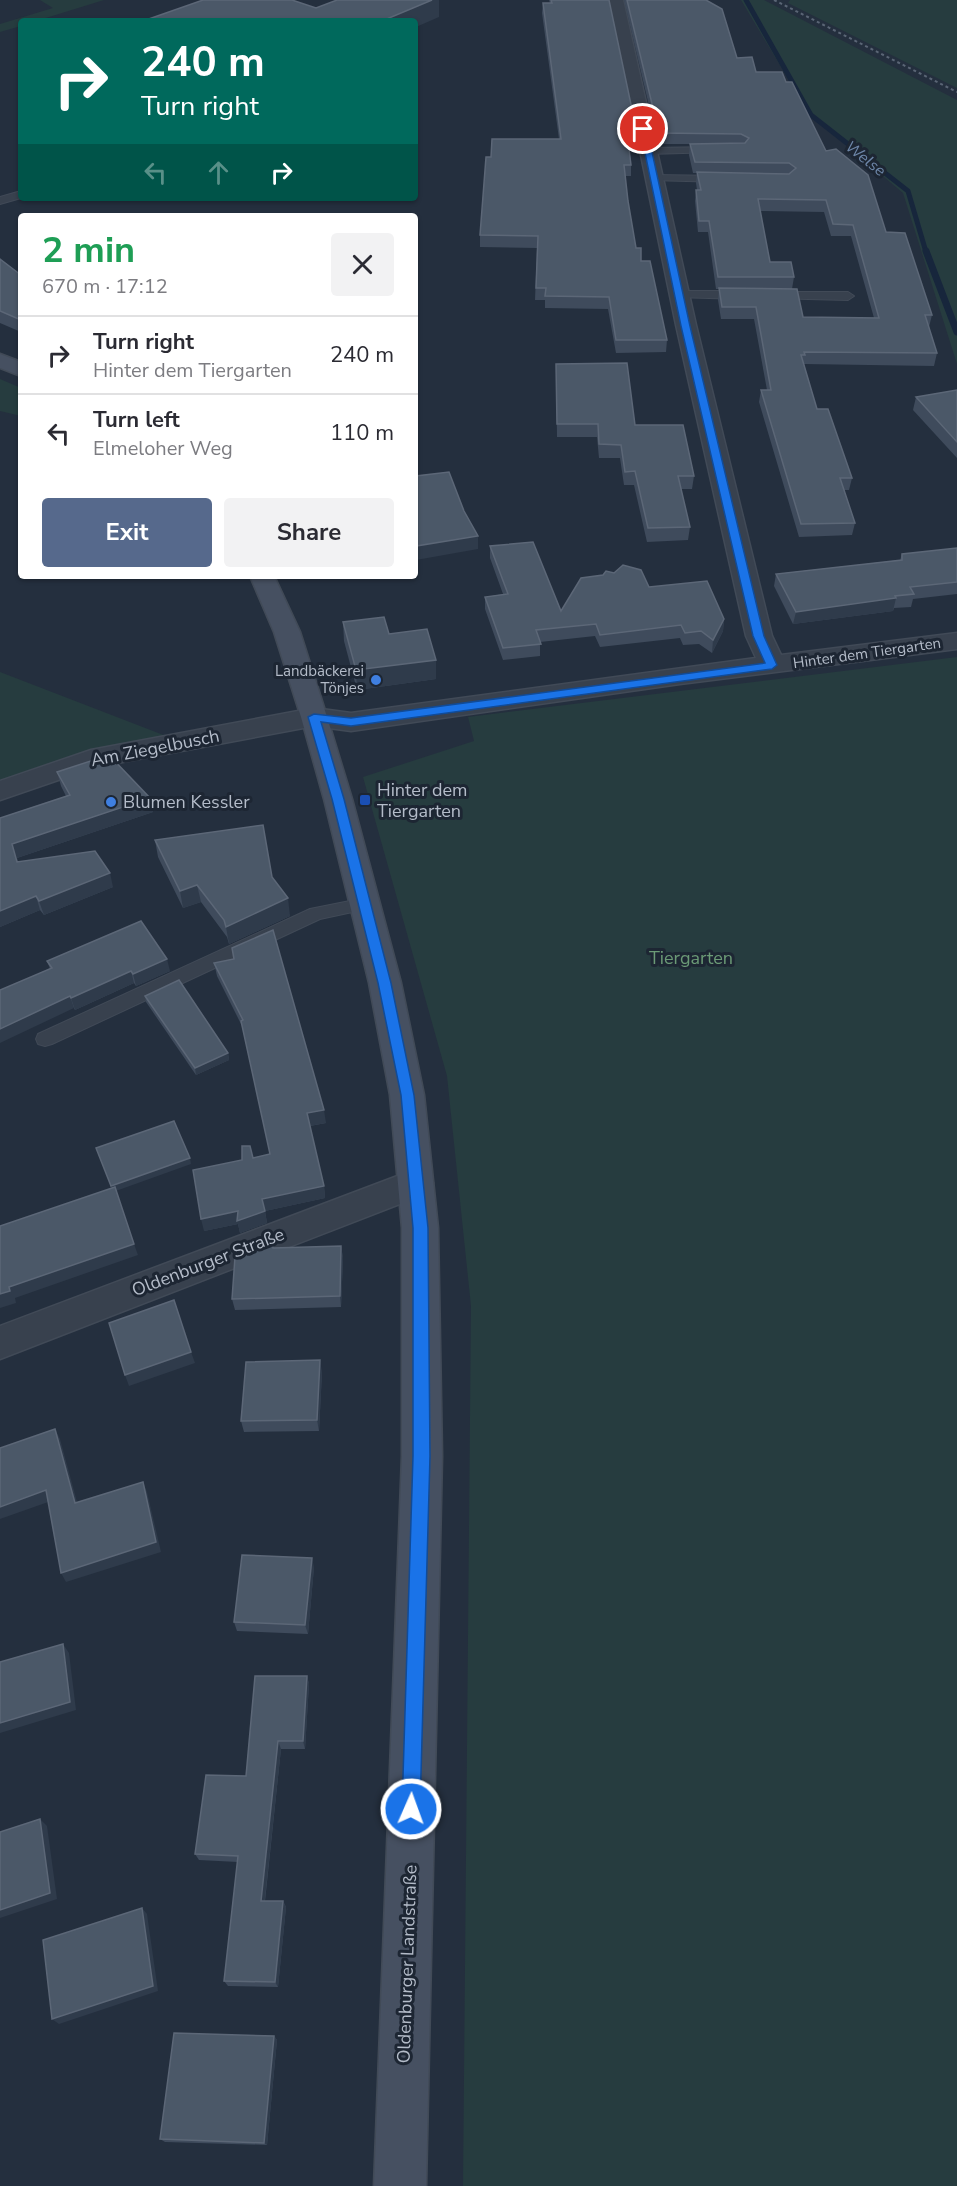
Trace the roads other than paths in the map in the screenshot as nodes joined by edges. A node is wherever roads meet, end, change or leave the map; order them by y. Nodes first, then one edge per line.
1 (616, 0) edge
2 (728, 150) edge
3 (648, 151) junction
4 (654, 178) junction
5 (733, 179) edge
6 (18, 195) edge
7 (0, 201) edge
8 (679, 295) junction
9 (848, 296) dead end
10 (0, 360) edge
11 (18, 369) edge
12 (263, 579) edge
13 (957, 641) edge
14 (772, 665) junction
15 (314, 717) junction
16 (0, 791) edge
17 (365, 904) junction
18 (45, 1039) dead end
19 (416, 1182) junction
20 (0, 1342) edge
21 (400, 2186) edge

1 - 3 street
2 - 3 lane
3 - 4 street
4 - 5 lane
4 - 8 street
6 - 7 lane
8 - 9 lane
8 - 14 street
10 - 11 main road
12 - 15 main road, Oldenburger Landstraße
13 - 14 street, Hinter dem Tiergarten
14 - 15 street, Hinter dem Tiergarten
15 - 16 street, Am Ziegelbusch
15 - 17 main road, Oldenburger Landstraße
17 - 18 lane
17 - 19 main road, Oldenburger Landstraße
19 - 20 street, Oldenburger Straße
19 - 21 main road, Oldenburger Landstraße

